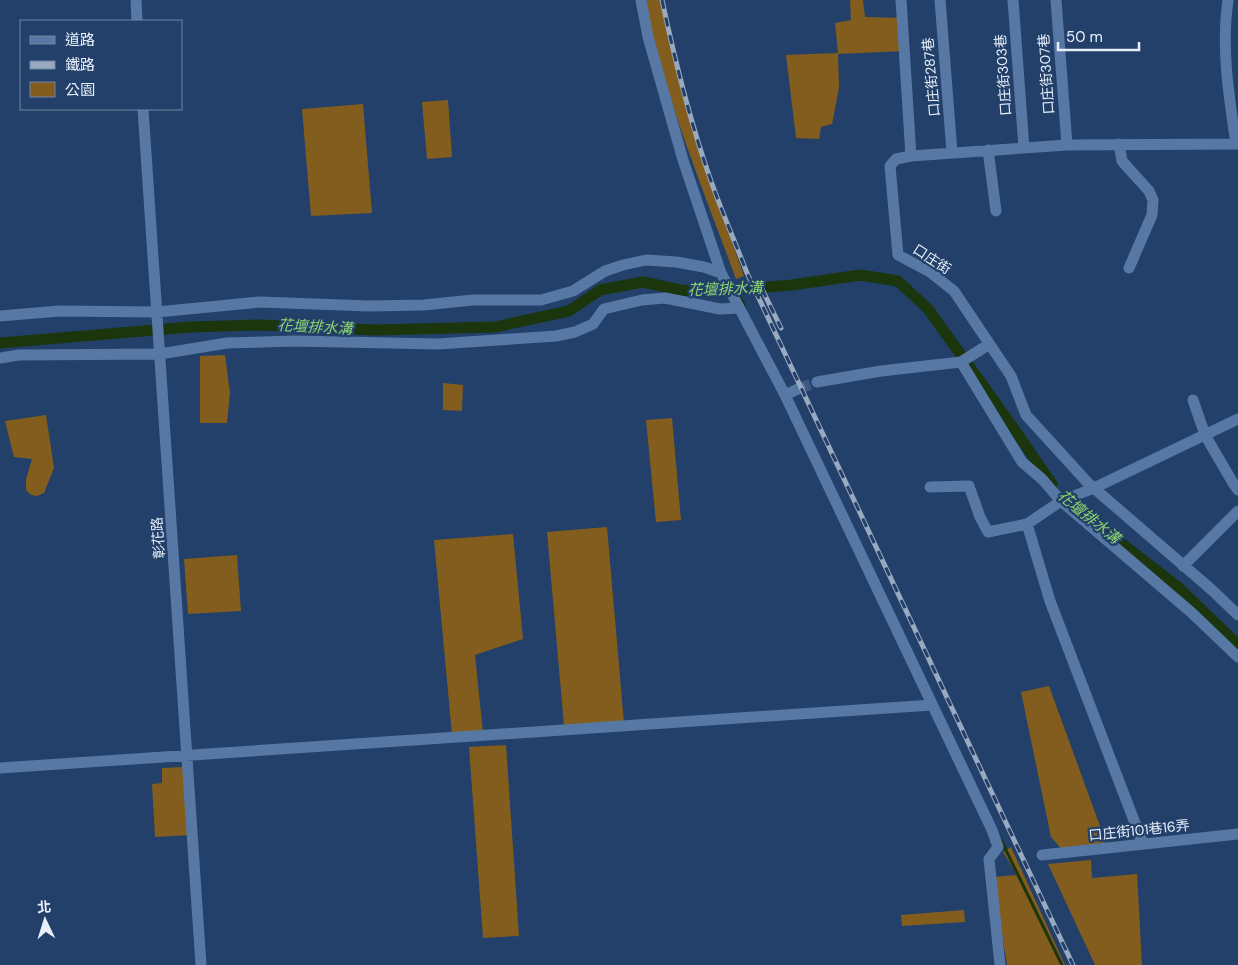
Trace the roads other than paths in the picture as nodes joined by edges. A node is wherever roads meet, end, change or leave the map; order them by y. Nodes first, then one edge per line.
1 (136, 0) edge
2 (641, 0) edge
3 (901, 0) edge
4 (940, 0) edge
5 (1013, 0) edge
6 (1056, 0) edge
7 (1228, 0) edge
8 (137, 20) edge
9 (143, 110) edge
10 (1119, 144) junction
11 (1237, 144) edge
12 (1067, 145) junction
13 (1024, 148) junction
14 (988, 150) junction
15 (952, 152) junction
16 (911, 156) junction
17 (996, 212) dead end
18 (1129, 268) dead end
19 (722, 275) junction
20 (737, 304) junction
21 (0, 316) edge
22 (157, 316) junction
23 (986, 347) junction
24 (160, 354) junction
25 (0, 358) edge
26 (963, 360) junction
27 (817, 382) tunnel mouth
28 (800, 388) tunnel mouth
29 (785, 395) junction
30 (1193, 400) dead end
31 (1238, 419) edge
32 (1205, 435) junction
33 (930, 487) dead end
34 (1094, 488) junction
35 (1238, 490) edge
36 (1062, 501) junction
37 (1238, 511) edge
38 (1028, 524) junction
39 (1183, 566) junction
40 (1238, 615) edge
41 (1238, 657) edge
42 (932, 705) junction
43 (186, 756) junction
44 (0, 768) edge
45 (1238, 834) edge
46 (1143, 844) junction
47 (1042, 855) dead end
48 (201, 965) edge
49 (1000, 965) edge

1 - 8 street
2 - 19 street
3 - 16 street
4 - 15 street, 口庄街287巷
5 - 13 street, 口庄街303巷
6 - 12 street, 口庄街307巷
7 - 11 street
9 - 22 street, 彰花路
10 - 11 street, 口庄街
10 - 12 street, 口庄街
10 - 18 street
12 - 13 street, 口庄街
13 - 14 street, 口庄街
14 - 15 street, 口庄街
14 - 17 street
15 - 16 street, 口庄街
16 - 23 street, 口庄街
19 - 20 street
19 - 22 street
20 - 24 street
20 - 29 street
21 - 22 street
22 - 24 street, 彰花路
23 - 26 street
23 - 34 street, 口庄街
24 - 25 street
24 - 43 street, 彰花路
26 - 27 street
26 - 36 street
28 - 29 street
29 - 42 street
30 - 32 street
31 - 32 street
32 - 34 street
32 - 35 street
33 - 38 street
34 - 36 street
34 - 39 street, 口庄街
36 - 38 street
36 - 41 street
37 - 39 street
38 - 46 street
39 - 40 street, 口庄街
42 - 43 street
42 - 49 street
43 - 44 street
43 - 48 street, 彰花路
45 - 46 street, 口庄街101巷16弄
46 - 47 street, 口庄街101巷16弄

